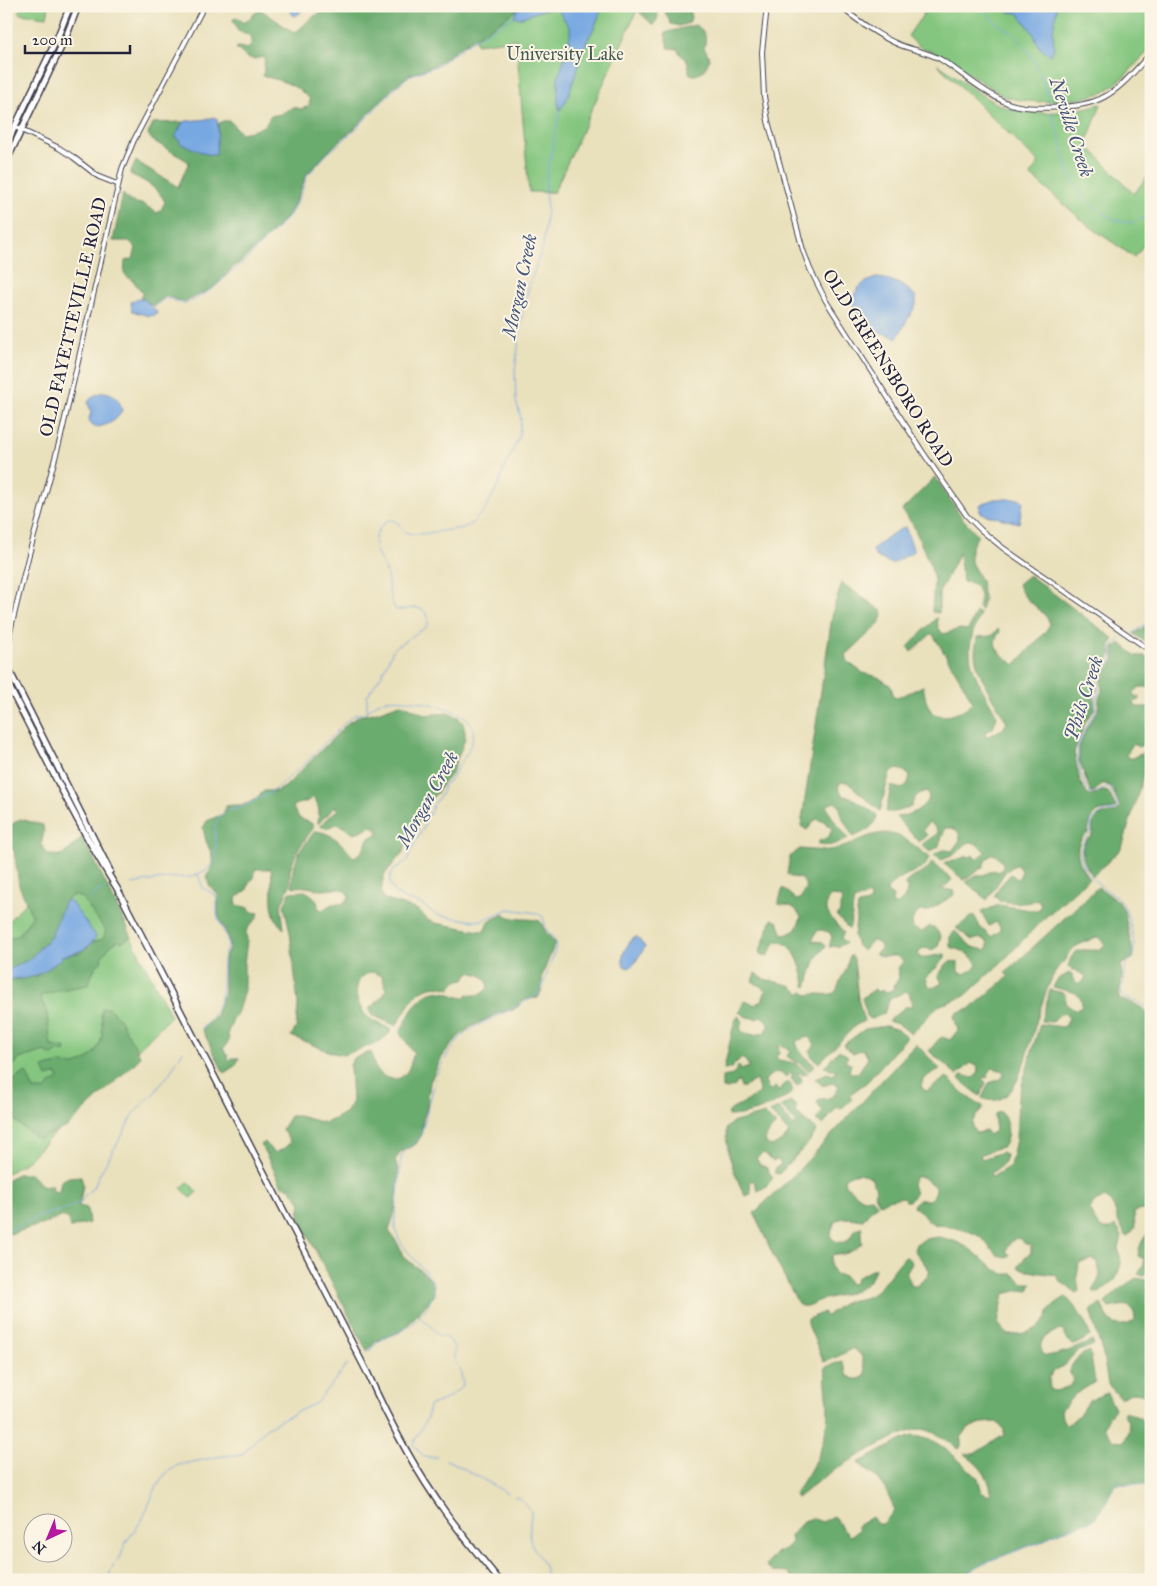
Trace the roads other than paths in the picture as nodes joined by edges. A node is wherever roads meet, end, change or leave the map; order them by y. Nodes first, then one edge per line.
1 (70, 6) edge
2 (78, 6) edge
3 (204, 6) edge
4 (767, 6) edge
5 (840, 6) edge
6 (1151, 52) edge
7 (15, 127) junction
8 (22, 130) junction
9 (6, 144) edge
10 (6, 162) edge
11 (117, 184) junction
12 (7, 638) edge
13 (6, 648) edge
14 (1151, 651) edge
15 (6, 664) edge
16 (7, 682) edge
17 (118, 890) junction
18 (499, 1580) edge

1 - 7 highway
2 - 8 highway
3 - 11 street, OLD FAYETTEVILLE ROAD
4 - 14 street, OLD GREENSBORO ROAD
5 - 6 street
7 - 8 street
7 - 9 highway
8 - 10 highway
8 - 11 street
11 - 12 street, OLD FAYETTEVILLE ROAD
12 - 13 street, OLD FAYETTEVILLE ROAD
15 - 17 highway
16 - 17 highway
17 - 18 highway

